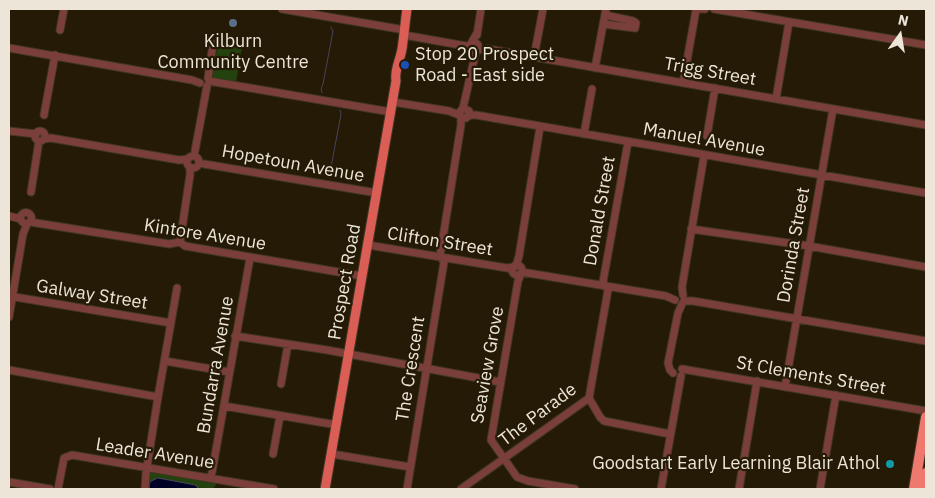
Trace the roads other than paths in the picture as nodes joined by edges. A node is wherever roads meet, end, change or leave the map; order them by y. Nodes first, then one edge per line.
1 (64, 9) edge
2 (282, 9) edge
3 (407, 9) edge
4 (411, 9) edge
5 (481, 9) edge
6 (543, 9) edge
7 (699, 9) edge
8 (714, 9) edge
9 (605, 12) edge
10 (789, 22) junction
11 (603, 24) junction
12 (60, 30) dead end
13 (405, 33) junction
14 (213, 44) dead end
15 (926, 45) edge
16 (474, 47) junction
17 (9, 48) edge
18 (55, 55) junction
19 (534, 57) junction
20 (595, 68) junction
21 (205, 82) junction
22 (683, 83) junction
23 (715, 88) junction
24 (592, 89) dead end
25 (776, 99) junction
26 (393, 102) junction
27 (833, 109) junction
28 (391, 112) junction
29 (44, 115) dead end
30 (464, 115) junction
31 (926, 125) edge
32 (540, 126) junction
33 (9, 131) edge
34 (584, 134) junction
35 (707, 136) dead end
36 (40, 137) junction
37 (628, 142) junction
38 (704, 156) junction
39 (194, 163) junction
40 (821, 175) junction
41 (31, 192) dead end
42 (377, 193) junction
43 (926, 193) edge
44 (10, 216) edge
45 (25, 220) junction
46 (691, 229) junction
47 (180, 242) junction
48 (368, 245) junction
49 (809, 246) junction
50 (440, 256) junction
51 (250, 258) junction
52 (926, 267) edge
53 (517, 271) junction
54 (362, 276) junction
55 (605, 285) junction
56 (177, 288) dead end
57 (11, 296) edge
58 (680, 299) junction
59 (9, 317) edge
60 (797, 318) junction
61 (171, 323) junction
62 (235, 336) junction
63 (926, 340) edge
64 (288, 344) junction
65 (349, 354) junction
66 (165, 361) junction
67 (426, 368) junction
68 (9, 370) edge
69 (229, 372) junction
70 (678, 373) junction
71 (500, 382) junction
72 (757, 382) junction
73 (281, 384) dead end
74 (785, 387) junction
75 (836, 395) junction
76 (158, 397) junction
77 (589, 398) junction
78 (224, 406) junction
79 (926, 411) edge
80 (280, 416) junction
81 (926, 417) edge
82 (337, 425) junction
83 (670, 434) junction
84 (273, 454) dead end
85 (332, 454) junction
86 (503, 460) junction
87 (410, 467) junction
88 (147, 468) junction
89 (926, 472) edge
90 (211, 478) junction
91 (9, 482) edge
92 (256, 488) edge
93 (50, 489) edge
94 (58, 489) edge
95 (145, 489) edge
96 (274, 489) edge
97 (326, 489) edge
98 (407, 489) edge
99 (461, 489) edge
100 (575, 489) edge
101 (660, 489) edge
102 (739, 489) edge
103 (820, 489) edge
104 (914, 489) edge
105 (923, 489) edge

1 - 12 street
2 - 13 street, Trigg Street
3 - 13 main road, Prospect Road
4 - 13 main road, Prospect Road
5 - 16 street, The Crescent
6 - 19 street
7 - 22 street
8 - 10 street
9 - 11 street
9 - 11 street
10 - 15 street
10 - 25 street
11 - 20 street
13 - 16 street, Trigg Street
13 - 26 main road, Prospect Road
14 - 21 street
16 - 19 street, Trigg Street
16 - 30 street, The Crescent
17 - 18 street
18 - 21 street
18 - 29 street
19 - 20 street, Trigg Street
20 - 22 street, Trigg Street
21 - 28 street
21 - 39 street
22 - 23 street, Trigg Street
23 - 25 street, Trigg Street
23 - 35 street
24 - 34 street
25 - 27 street, Trigg Street
26 - 28 main road, Prospect Road
26 - 30 street, Manuel Avenue
27 - 31 street, Trigg Street
27 - 40 street, Dorinda Street
28 - 42 main road, Prospect Road
30 - 32 street, Manuel Avenue
30 - 50 street, The Crescent
32 - 34 street, Manuel Avenue
32 - 53 street, Seaview Grove
33 - 36 street, Hopetoun Avenue
34 - 37 street, Manuel Avenue
36 - 39 street, Hopetoun Avenue
36 - 41 street
37 - 38 street, Manuel Avenue
37 - 55 street, Donald Street
38 - 40 street, Manuel Avenue
38 - 46 street
39 - 42 street, Hopetoun Avenue
39 - 47 street
40 - 43 street, Manuel Avenue
40 - 49 street, Dorinda Street
42 - 48 main road, Prospect Road
44 - 45 street, Kintore Avenue
45 - 47 street, Kintore Avenue
45 - 57 street
46 - 49 street
46 - 58 street
47 - 51 street, Kintore Avenue
48 - 50 street, Clifton Street
48 - 54 main road, Prospect Road
49 - 52 street
49 - 60 street, Dorinda Street
50 - 53 street, Clifton Street
50 - 67 street, The Crescent
51 - 54 street, Kintore Avenue
51 - 62 street, Bundarra Avenue
53 - 55 street, Clifton Street
53 - 71 street, Seaview Grove
54 - 65 main road, Prospect Road
55 - 58 street, Clifton Street
55 - 77 street, The Parade
56 - 61 street
57 - 59 street
57 - 61 street, Galway Street
58 - 60 street, Clifton Street
58 - 70 street
60 - 63 street, Clifton Street
60 - 74 street, Dorinda Street
61 - 66 street
62 - 64 street
62 - 69 street, Bundarra Avenue
64 - 65 street
64 - 73 street
65 - 67 street
65 - 82 main road, Prospect Road
66 - 69 street
66 - 76 street
67 - 71 street
67 - 87 street, The Crescent
68 - 76 street
69 - 78 street, Bundarra Avenue
70 - 72 street, St Clements Street
70 - 83 street
71 - 86 street, Seaview Grove
72 - 74 street, St Clements Street
72 - 102 street
74 - 75 street, St Clements Street
75 - 79 street, St Clements Street
75 - 103 street
76 - 88 street
77 - 83 street
77 - 86 street, The Parade
78 - 80 street
78 - 90 street, Bundarra Avenue
80 - 82 street
80 - 84 street
81 - 104 highway
82 - 85 main road, Prospect Road
83 - 101 street
85 - 87 street
85 - 97 main road, Prospect Road
86 - 99 street, The Parade
86 - 100 street, Seaview Grove
87 - 98 street, The Crescent
88 - 90 street, Leader Avenue
88 - 94 street, Leader Avenue
88 - 95 street
89 - 105 highway
90 - 92 street, Leader Avenue
91 - 93 street
92 - 96 street, Leader Avenue

